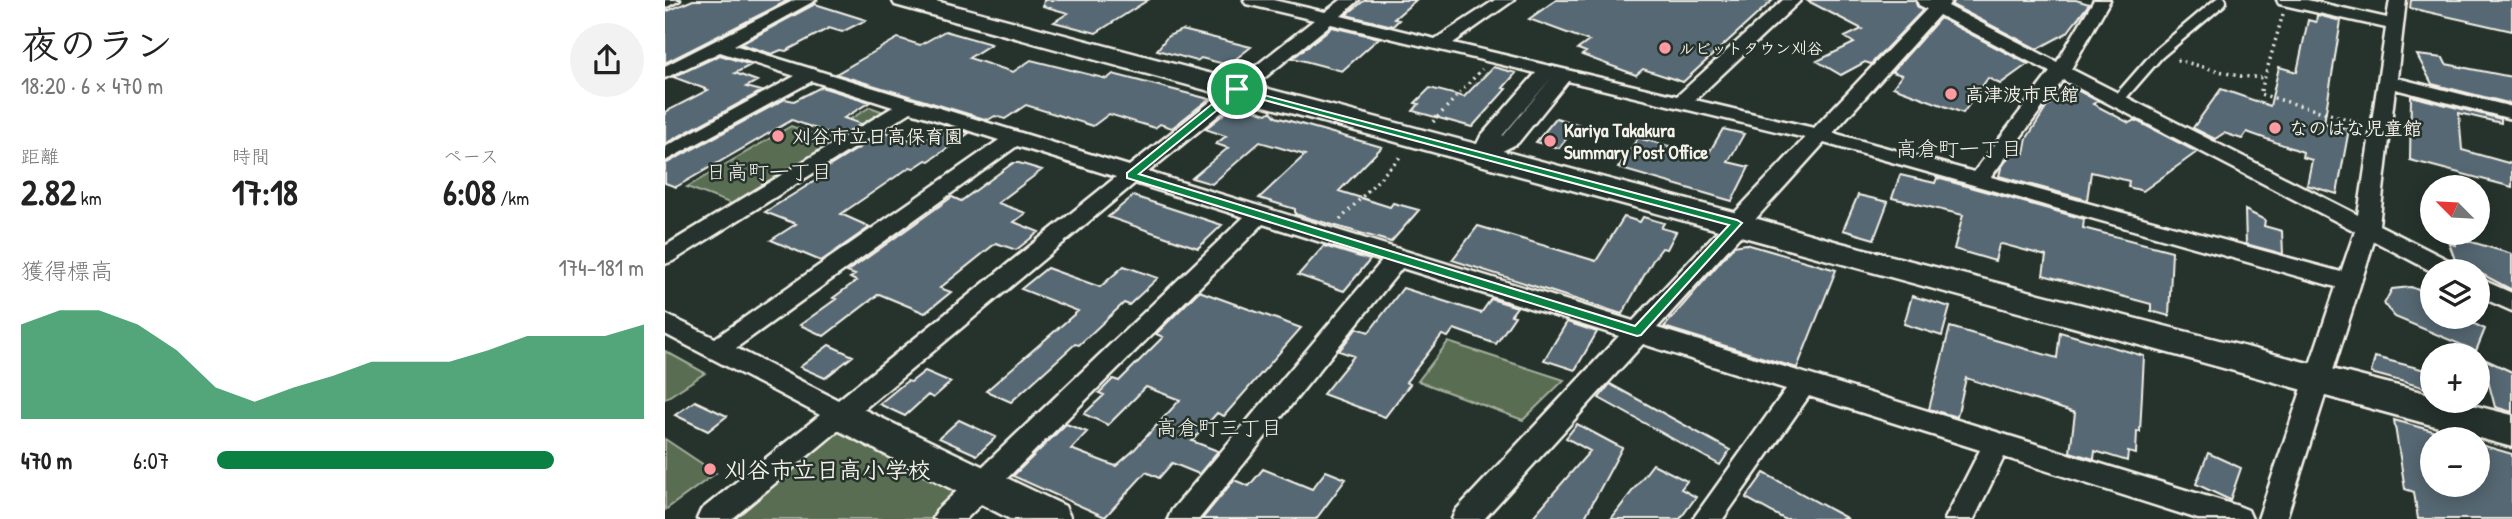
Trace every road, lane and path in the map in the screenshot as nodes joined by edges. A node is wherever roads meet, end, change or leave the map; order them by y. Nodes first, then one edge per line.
1 (672, 0) edge
2 (809, 0) edge
3 (904, 0) edge
4 (1252, 0) edge
5 (1351, 0) edge
6 (1506, 0) edge
7 (1790, 0) edge
8 (2102, 0) edge
9 (2286, 0) edge
10 (2398, 0) edge
11 (2221, 1) edge
12 (1934, 2) edge
13 (665, 3) edge
14 (1325, 18) junction
15 (2394, 25) junction
16 (1440, 44) junction
17 (719, 46) junction
18 (2158, 54) junction
19 (1493, 57) junction
20 (2061, 70) junction
21 (1557, 71) junction
22 (665, 73) edge
23 (810, 75) junction
24 (2265, 78) junction
25 (2387, 81) junction
26 (1237, 89) junction
27 (2117, 101) junction
28 (1682, 102) junction
29 (908, 106) junction
30 (2512, 113) edge
31 (2361, 123) dead end
32 (1430, 125) dead end
33 (1817, 135) junction
34 (1014, 139) junction
35 (1405, 152) dead end
36 (665, 155) edge
37 (1481, 156) junction
38 (1131, 176) junction
39 (1979, 179) junction
40 (1258, 216) junction
41 (1737, 223) junction
42 (2367, 229) junction
43 (1324, 236) junction
44 (665, 256) edge
45 (1397, 259) junction
46 (2426, 259) edge
47 (2350, 283) junction
48 (2490, 292) edge
49 (2512, 303) edge
50 (665, 323) edge
51 (1637, 332) junction
52 (716, 350) junction
53 (2317, 379) junction
54 (1805, 382) junction
55 (842, 414) junction
56 (2512, 430) edge
57 (1996, 444) junction
58 (985, 484) junction
59 (711, 519) edge
60 (947, 519) edge
61 (1050, 519) edge
62 (1182, 519) edge
63 (1466, 519) edge
64 (1707, 519) edge
65 (1959, 519) edge
66 (2238, 519) edge
67 (2272, 519) edge

1 - 13 street
2 - 17 street
3 - 26 street
4 - 14 street
5 - 14 street
6 - 16 street
7 - 28 street
8 - 20 street
9 - 15 street
9 - 24 path
10 - 15 street
11 - 18 lane
12 - 20 street
12 - 33 street
14 - 16 street
14 - 26 street
15 - 25 street
16 - 19 street
17 - 22 street
17 - 23 street
18 - 24 path
18 - 27 lane
19 - 21 street
19 - 32 path
20 - 27 street
20 - 39 street
21 - 28 street
21 - 37 street
23 - 29 street
23 - 36 street
24 - 31 path
25 - 30 street
25 - 42 street
26 - 37 street
26 - 38 street
27 - 42 street
28 - 33 street
29 - 34 street
29 - 44 street
33 - 39 street
33 - 41 street
34 - 38 street
34 - 52 street
35 - 43 path
37 - 41 street
38 - 40 street
38 - 55 street
39 - 47 street
40 - 43 street
40 - 58 street
41 - 51 street
41 - 53 street
42 - 46 street
42 - 47 street
43 - 45 street
45 - 51 street
45 - 62 street
47 - 53 street
48 - 49 street
50 - 52 street
51 - 54 street
51 - 63 street
52 - 55 street
53 - 56 street
53 - 67 street
54 - 57 street
54 - 64 street
55 - 58 street
55 - 59 street
57 - 65 street
57 - 66 street
58 - 60 street
58 - 61 street

